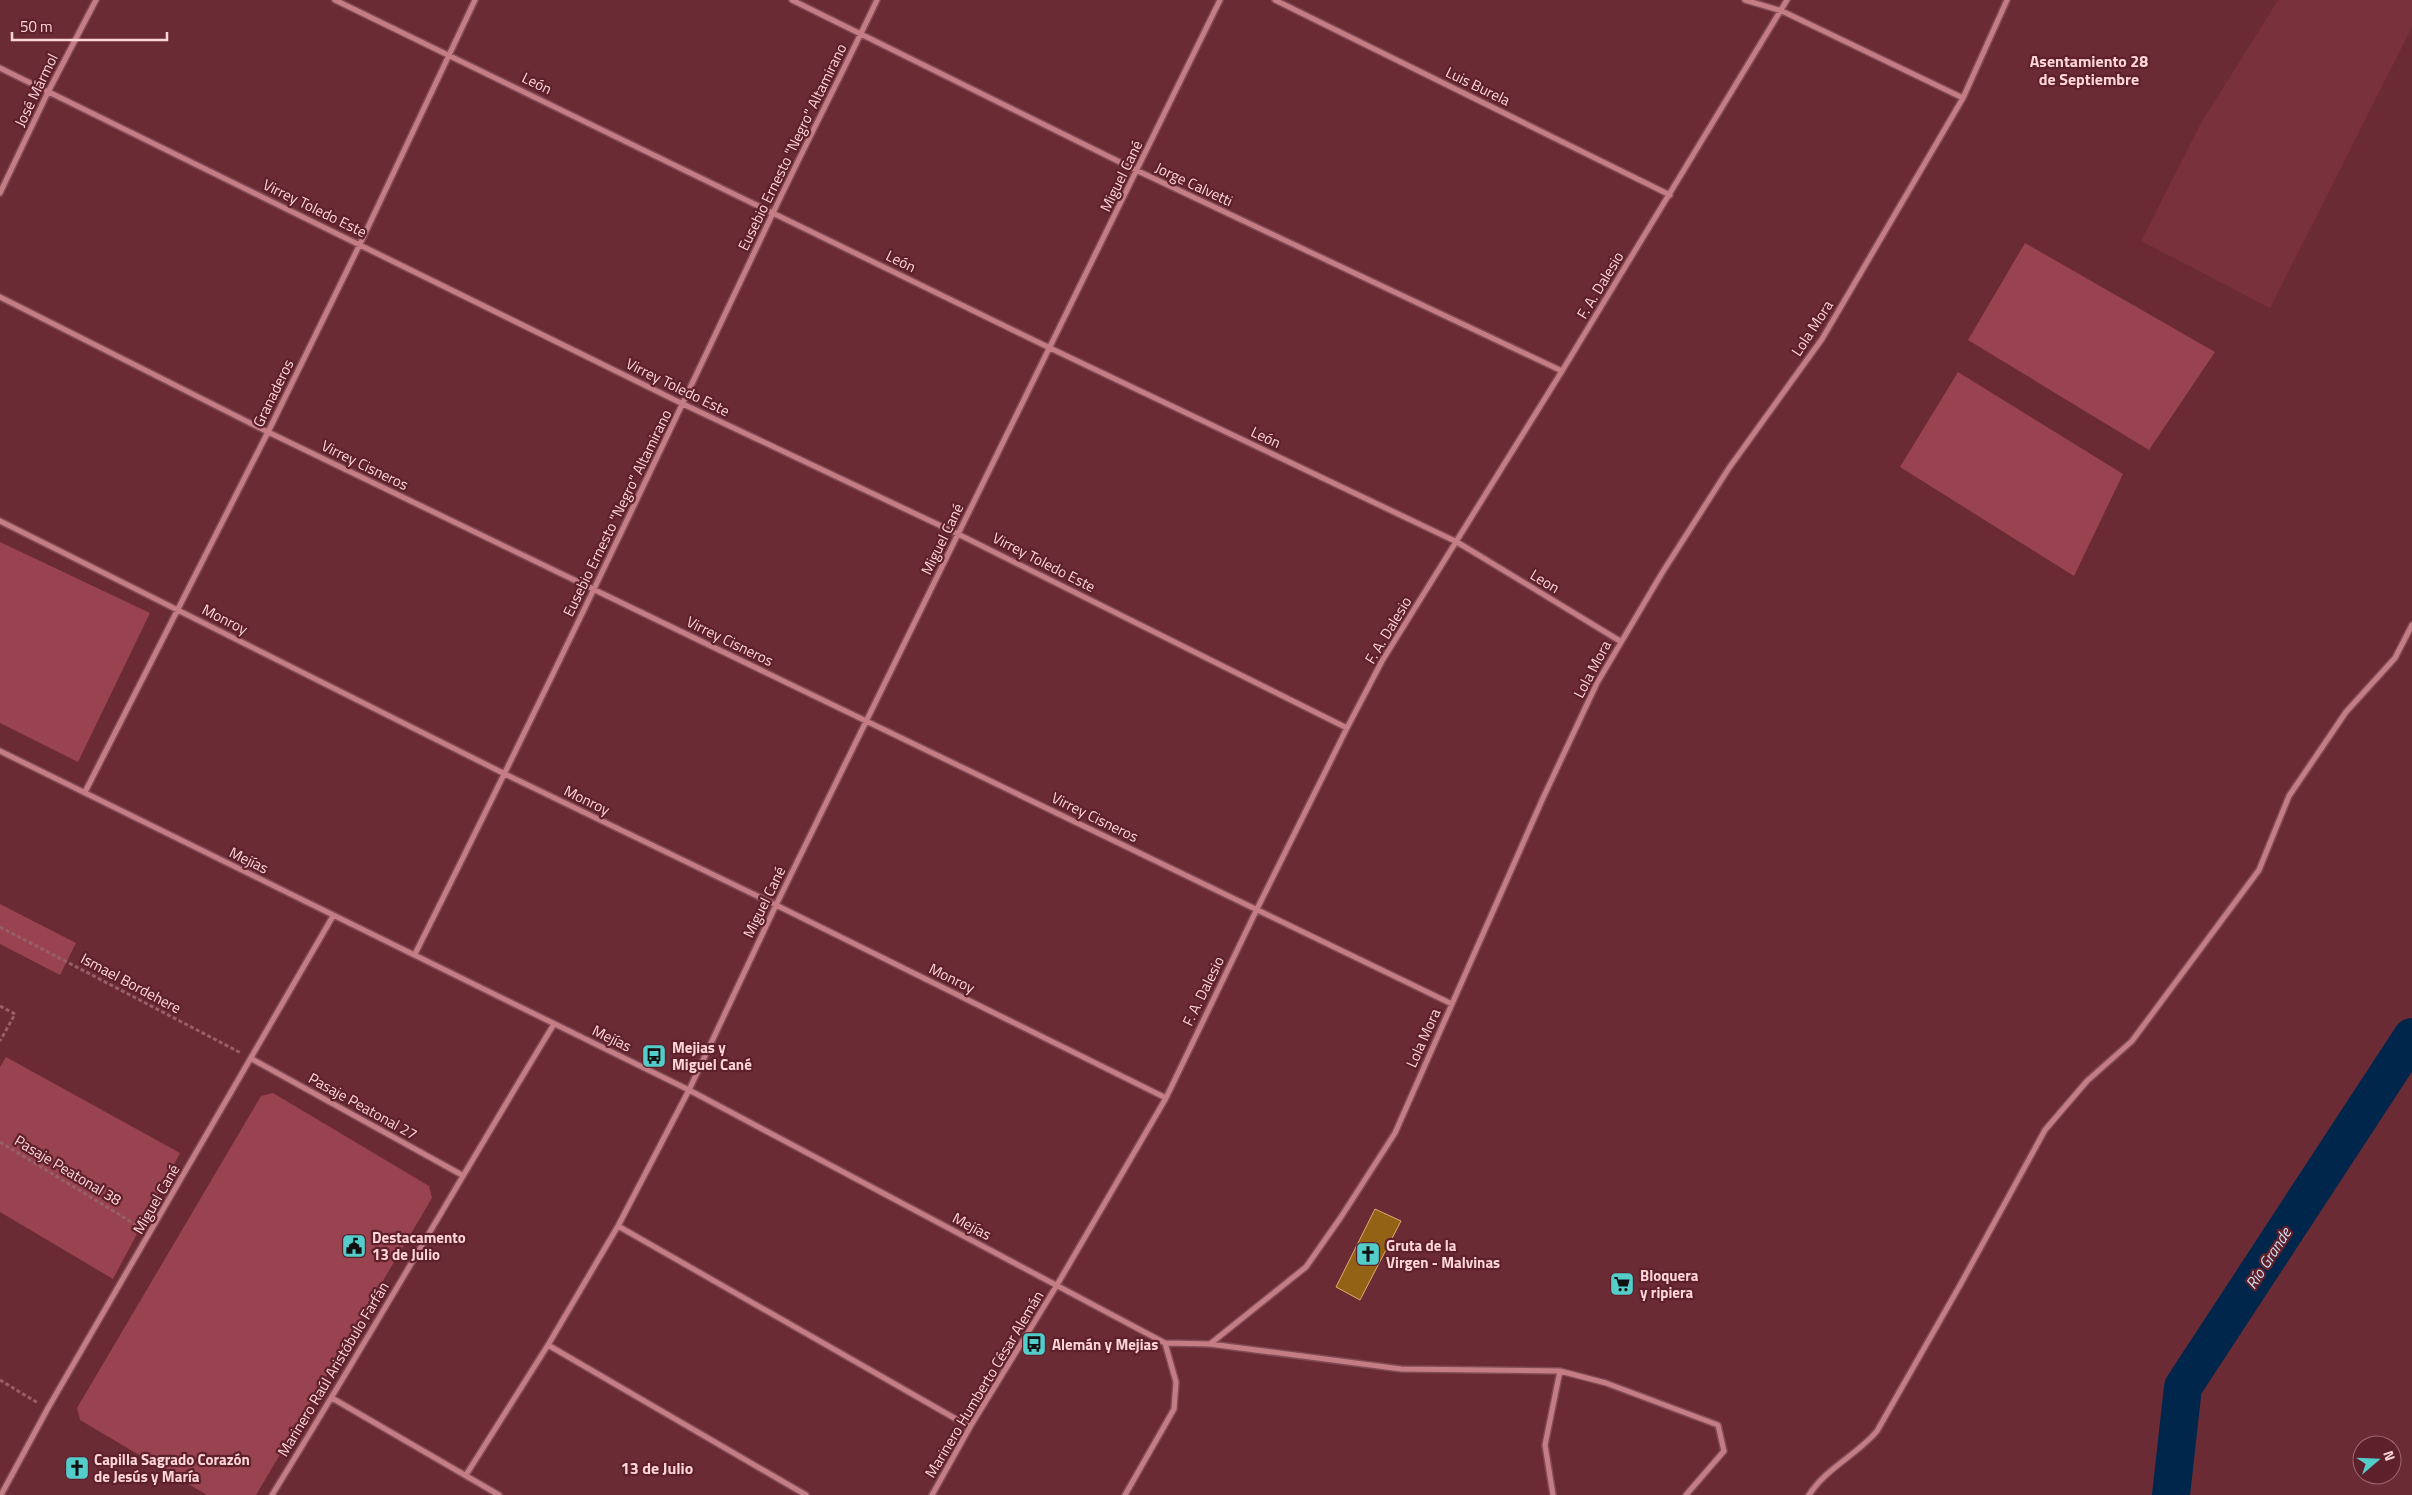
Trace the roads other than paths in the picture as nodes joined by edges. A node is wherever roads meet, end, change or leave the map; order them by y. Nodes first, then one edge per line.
1 (96, 0) edge
2 (335, 0) edge
3 (474, 0) edge
4 (792, 0) edge
5 (877, 0) edge
6 (1220, 0) edge
7 (1275, 0) edge
8 (1745, 0) edge
9 (1787, 0) edge
10 (2007, 0) edge
11 (1782, 11) junction
12 (861, 34) junction
13 (448, 54) junction
14 (0, 68) edge
15 (48, 92) junction
16 (1963, 98) junction
17 (1138, 171) junction
18 (0, 193) edge
19 (1670, 195) junction
20 (773, 212) junction
21 (360, 244) junction
22 (0, 297) edge
23 (1050, 348) junction
24 (1562, 370) junction
25 (683, 404) junction
26 (268, 432) junction
27 (0, 521) edge
28 (958, 534) junction
29 (1457, 542) junction
30 (594, 589) junction
31 (179, 610) junction
32 (2412, 625) edge
33 (1620, 641) junction
34 (866, 720) junction
35 (1346, 728) junction
36 (0, 751) edge
37 (505, 774) junction
38 (85, 792) junction
39 (776, 905) junction
40 (1257, 909) junction
41 (333, 916) junction
42 (416, 954) junction
43 (1452, 1004) junction
44 (554, 1024) junction
45 (252, 1059) junction
46 (689, 1090) junction
47 (1166, 1098) junction
48 (462, 1175) junction
49 (618, 1226) junction
50 (1057, 1285) junction
51 (1165, 1343) junction
52 (1210, 1344) junction
53 (548, 1345) junction
54 (1560, 1371) junction
55 (332, 1398) junction
56 (970, 1427) junction
57 (466, 1475) junction
58 (0, 1495) edge
59 (272, 1495) edge
60 (499, 1495) edge
61 (806, 1495) edge
62 (932, 1495) edge
63 (1125, 1495) edge
64 (1553, 1495) edge
65 (1686, 1495) edge
66 (1809, 1495) edge

1 - 15 street, José Mármol
2 - 13 street, León
3 - 13 street, Granaderos
4 - 12 street, Jorge Calvetti
5 - 12 street, Eusebio Ernesto "Negro" Altamirano
6 - 17 street, Miguel Cané
7 - 19 street, Luis Burela
8 - 11 street
9 - 11 street, F. A. Dalesio
10 - 16 street, Lola Mora
11 - 16 street
11 - 19 street, F. A. Dalesio
12 - 17 street, Jorge Calvetti
12 - 20 street, Eusebio Ernesto "Negro" Altamirano
13 - 20 street, León
13 - 21 street, Granaderos
14 - 15 street, Virrey Toledo Este
15 - 18 street, José Mármol
15 - 21 street, Virrey Toledo Este
16 - 33 street, Lola Mora
17 - 23 street, Miguel Cané
17 - 24 street, Jorge Calvetti
19 - 24 street, F. A. Dalesio
20 - 23 street, León
20 - 25 street, Eusebio Ernesto "Negro" Altamirano
21 - 25 street, Virrey Toledo Este
21 - 26 street, Granaderos
22 - 26 street, Virrey Cisneros
23 - 28 street, Miguel Cané
23 - 29 street, León
24 - 29 street, F. A. Dalesio
25 - 28 street, Virrey Toledo Este
25 - 30 street, Eusebio Ernesto "Negro" Altamirano
26 - 30 street, Virrey Cisneros
26 - 31 street, Granaderos
27 - 31 street, Monroy
28 - 34 street, Miguel Cané
28 - 35 street, Virrey Toledo Este
29 - 33 street, Leon
29 - 35 street, F. A. Dalesio
30 - 34 street, Virrey Cisneros
30 - 37 street, Eusebio Ernesto "Negro" Altamirano
31 - 37 street, Monroy
31 - 38 street, Granaderos
32 - 66 street
33 - 43 street, Lola Mora
34 - 39 street, Miguel Cané
34 - 40 street, Virrey Cisneros
35 - 40 street, F. A. Dalesio
36 - 38 street, Mejías
37 - 39 street, Monroy
37 - 42 street, Eusebio Ernesto "Negro" Altamirano
38 - 41 street, Mejías
39 - 46 street, Miguel Cané
39 - 47 street, Monroy
40 - 43 street, Virrey Cisneros
40 - 47 street, F. A. Dalesio
41 - 42 street, Mejías
41 - 45 street, Miguel Cané
42 - 44 street, Mejías
43 - 52 street, Lola Mora
44 - 46 street, Mejías
44 - 48 street, Marinero Raúl Aristóbulo Farfán
45 - 48 street, Pasaje Peatonal 27
45 - 58 street, Miguel Cané
46 - 49 street, Miguel Cané
46 - 50 street, Mejías
47 - 50 street, F. A. Dalesio
48 - 55 street, Marinero Raúl Aristóbulo Farfán
49 - 53 street, Miguel Cané
49 - 56 street
50 - 51 street, Mejías
50 - 56 street, Marinero Humberto César Alemán
51 - 52 street, Mejías
51 - 63 street
52 - 54 street, Mejías
53 - 57 street, Miguel Cané
53 - 61 street
54 - 64 street
54 - 65 street, Mejías
55 - 57 street
55 - 59 street, Marinero Raúl Aristóbulo Farfán
56 - 62 street, Marinero Humberto César Alemán
57 - 60 street

